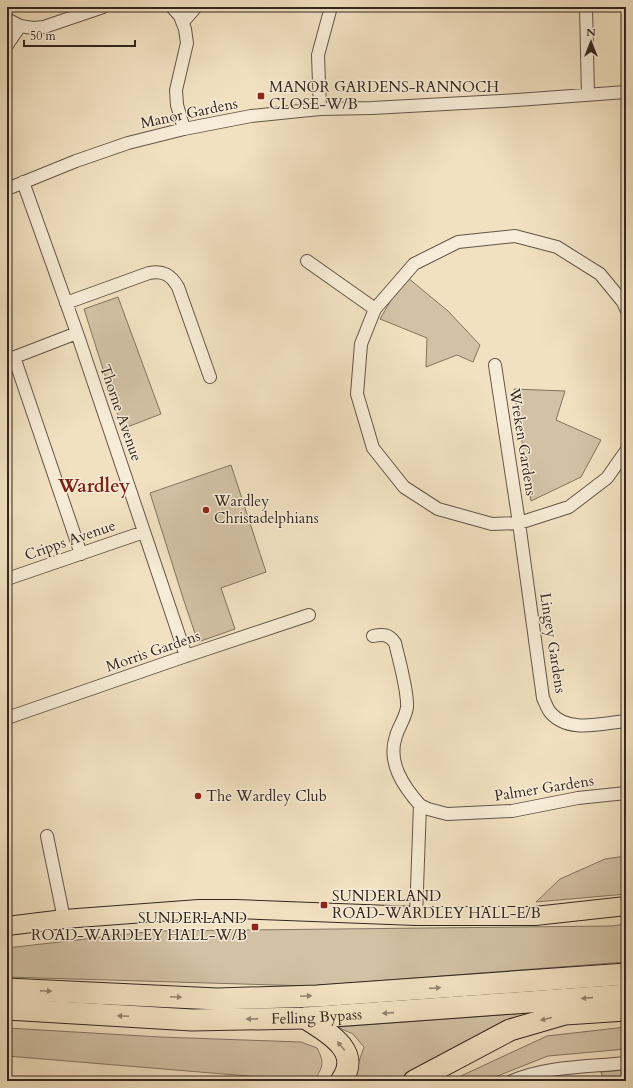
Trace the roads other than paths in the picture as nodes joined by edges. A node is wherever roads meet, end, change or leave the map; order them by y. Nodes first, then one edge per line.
1 (103, 7) edge
2 (172, 7) edge
3 (196, 7) edge
4 (331, 7) edge
5 (586, 7) edge
6 (7, 20) edge
7 (183, 22) junction
8 (20, 26) junction
9 (7, 45) edge
10 (626, 92) edge
11 (588, 95) junction
12 (320, 109) junction
13 (184, 129) junction
14 (23, 182) junction
15 (7, 189) edge
16 (307, 261) dead end
17 (66, 303) junction
18 (375, 309) junction
19 (626, 309) edge
20 (77, 333) junction
21 (10, 358) edge
22 (496, 365) dead end
23 (210, 377) dead end
24 (626, 450) edge
25 (519, 523) junction
26 (144, 532) junction
27 (81, 554) junction
28 (7, 579) edge
29 (309, 615) dead end
30 (374, 636) dead end
31 (186, 656) junction
32 (7, 718) edge
33 (626, 721) edge
34 (626, 793) edge
35 (420, 805) junction
36 (47, 836) dead end
37 (626, 906) edge
38 (416, 916) junction
39 (64, 919) junction
40 (7, 926) edge
41 (626, 974) edge
42 (7, 989) edge
43 (626, 995) edge
44 (7, 1009) edge
45 (626, 1010) edge
46 (306, 1018) junction
47 (626, 1063) edge
48 (531, 1078) edge
49 (342, 1081) edge
50 (414, 1081) edge
51 (512, 1081) edge

1 - 8 street
2 - 7 street
3 - 7 street
4 - 12 street
5 - 11 street
6 - 8 street
7 - 13 street
8 - 9 street
10 - 11 street, Manor Gardens
11 - 12 street, Manor Gardens
12 - 13 street, Manor Gardens
13 - 14 street, Manor Gardens
14 - 15 street, Manor Gardens
14 - 17 street, Thorne Avenue
16 - 18 street
17 - 20 street, Thorne Avenue
17 - 23 street
18 - 19 street
18 - 25 street
20 - 21 street
20 - 26 street, Thorne Avenue
21 - 27 street
22 - 25 street, Wreken Gardens
24 - 25 street
25 - 33 street, Lingey Gardens
26 - 27 street, Cripps Avenue
26 - 31 street, Thorne Avenue
27 - 28 street, Cripps Avenue
29 - 31 street, Morris Gardens
30 - 35 street
31 - 32 street, Morris Gardens
34 - 35 street, Palmer Gardens
35 - 38 street
36 - 39 street
37 - 38 main road
38 - 39 main road
39 - 40 main road
42 -> 41 highway, Felling Bypass
43 -> 46 highway, Felling Bypass
46 -> 44 highway, Felling Bypass
45 -> 50 highway
49 -> 46 highway
47 - 48 street
48 - 51 street

